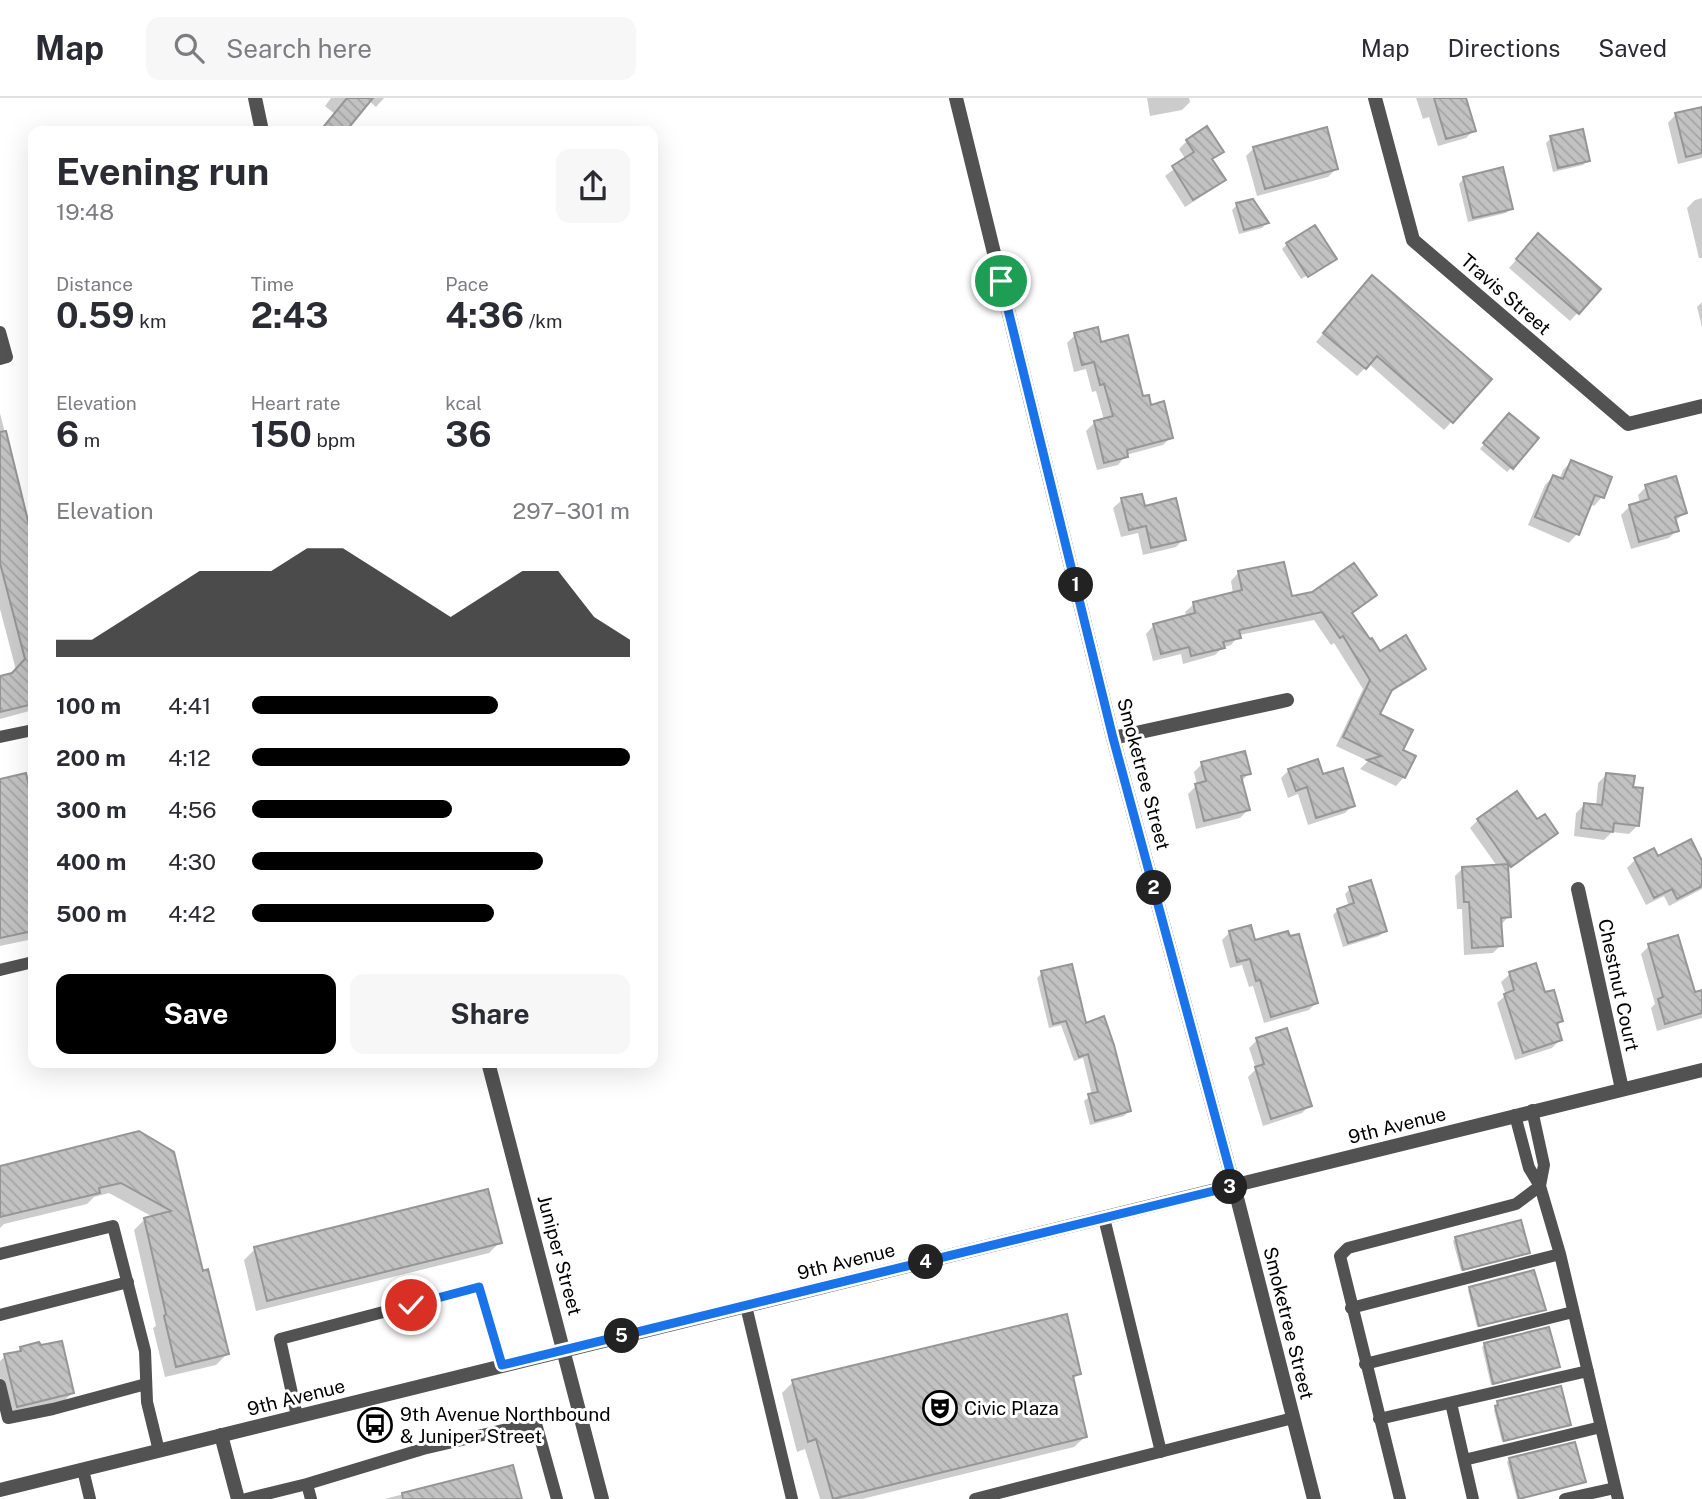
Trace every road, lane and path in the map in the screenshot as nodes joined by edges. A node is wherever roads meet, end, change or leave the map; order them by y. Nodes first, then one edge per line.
1 (255, 98) edge
2 (956, 98) edge
3 (1375, 98) edge
4 (261, 126) edge
5 (0, 332) edge
6 (0, 359) edge
7 (1702, 405) edge
8 (1287, 700) dead end
9 (28, 731) edge
10 (0, 737) edge
11 (1113, 738) junction
12 (1578, 889) dead end
13 (28, 963) edge
14 (0, 970) edge
15 (490, 1068) edge
16 (1702, 1070) edge
17 (1622, 1089) junction
18 (1532, 1110) junction
19 (1515, 1115) junction
20 (1234, 1186) junction
21 (1540, 1186) junction
22 (1104, 1218) junction
23 (0, 1254) edge
24 (1560, 1254) junction
25 (128, 1282) junction
26 (746, 1306) junction
27 (1351, 1308) junction
28 (1573, 1312) junction
29 (0, 1315) edge
30 (565, 1350) junction
31 (1365, 1364) junction
32 (502, 1365) junction
33 (1588, 1371) junction
34 (146, 1384) junction
35 (0, 1385) edge
36 (1451, 1403) junction
37 (297, 1416) junction
38 (1293, 1418) junction
39 (1379, 1419) junction
40 (1601, 1427) junction
41 (222, 1435) junction
42 (159, 1451) junction
43 (1161, 1452) junction
44 (1464, 1460) junction
45 (83, 1470) junction
46 (307, 1484) junction
47 (0, 1490) edge
48 (1617, 1493) edge
49 (90, 1499) edge
50 (238, 1499) edge
51 (246, 1499) edge
52 (311, 1499) edge
53 (557, 1499) edge
54 (602, 1499) edge
55 (792, 1499) edge
56 (975, 1499) edge
57 (1314, 1499) edge
58 (1400, 1499) edge
59 (1473, 1499) edge
60 (1565, 1499) edge

1 - 4 street
2 - 11 street, Smoketree Street
3 - 7 street, Travis Street
5 - 6 lane
8 - 11 street
9 - 10 lane
11 - 20 street, Smoketree Street
12 - 17 street, Chestnut Court
13 - 14 lane
15 - 30 street, Juniper Street
16 - 17 street, 9th Avenue
17 - 18 street, 9th Avenue
18 - 19 street, 9th Avenue
18 - 21 lane
19 - 20 street, 9th Avenue
19 - 21 lane
20 - 22 street, 9th Avenue
20 - 38 street, Smoketree Street
21 - 24 lane
21 - 27 lane
22 - 26 street, 9th Avenue
22 - 43 lane
23 - 25 lane
24 - 27 lane
24 - 28 lane
25 - 29 lane
25 - 34 lane
26 - 30 street, 9th Avenue
26 - 55 lane
27 - 31 lane
28 - 31 lane
28 - 33 lane
30 - 32 street, 9th Avenue
30 - 54 street, Juniper Street
31 - 39 lane
32 - 37 street, 9th Avenue
32 - 37 lane
33 - 36 lane
33 - 40 lane
34 - 35 lane
34 - 42 lane
36 - 39 lane
36 - 44 lane
37 - 41 street, 9th Avenue
38 - 43 lane
38 - 57 street, Smoketree Street
39 - 58 lane
40 - 44 lane
40 - 48 lane
41 - 42 street, 9th Avenue
41 - 50 street
42 - 45 street, 9th Avenue
43 - 56 lane
44 - 59 lane
45 - 47 street, 9th Avenue
45 - 49 lane
46 - 51 lane
46 - 52 lane
46 - 53 lane
48 - 60 lane

